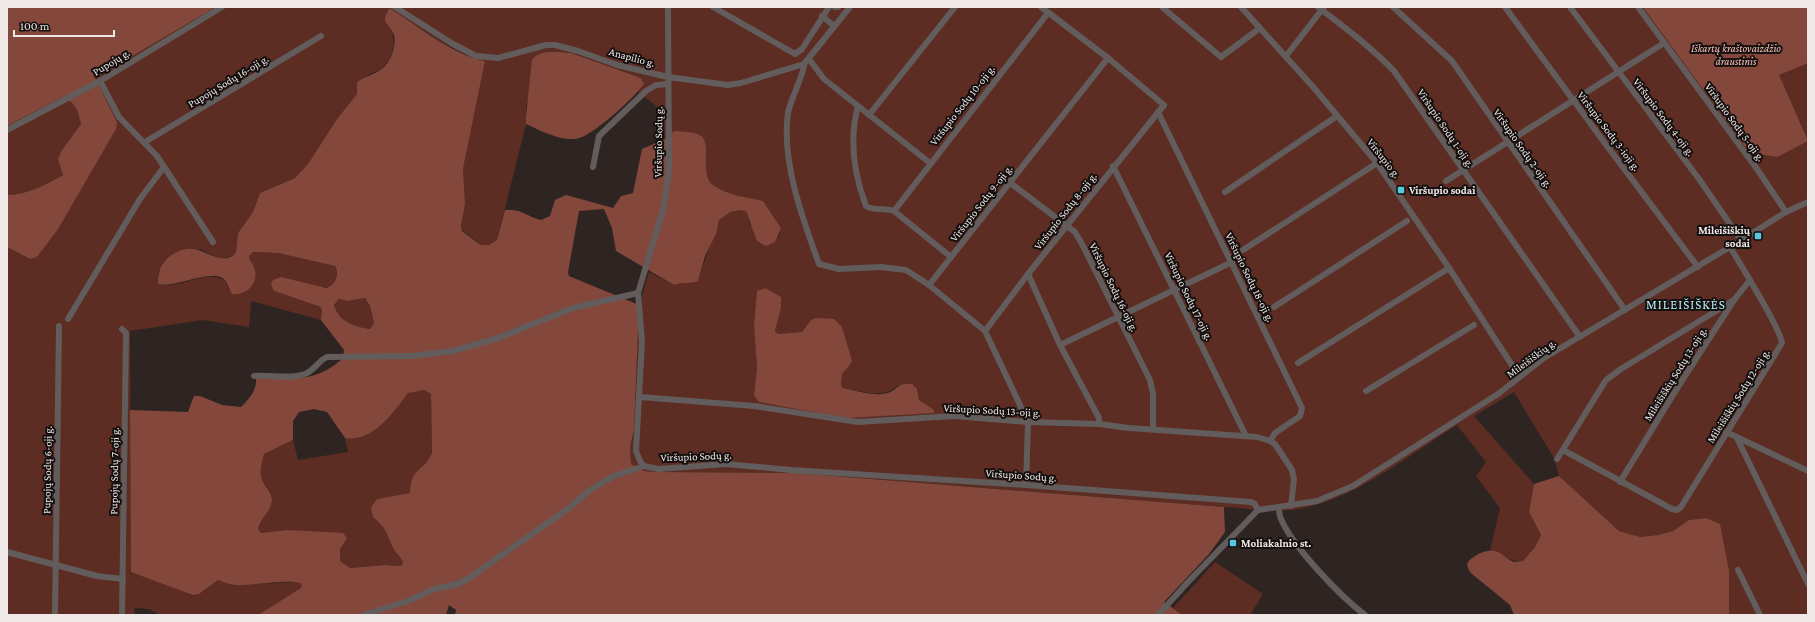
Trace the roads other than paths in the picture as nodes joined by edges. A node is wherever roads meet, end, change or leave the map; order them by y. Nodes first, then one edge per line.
1 (222, 7) edge
2 (395, 7) edge
3 (668, 7) edge
4 (713, 7) edge
5 (829, 7) edge
6 (835, 7) edge
7 (838, 7) edge
8 (850, 7) edge
9 (955, 7) edge
10 (1041, 7) edge
11 (1162, 7) edge
12 (1241, 7) edge
13 (1393, 7) edge
14 (1505, 7) edge
15 (1570, 7) edge
16 (1638, 7) edge
17 (1322, 8) edge
18 (1048, 12) junction
19 (822, 16) junction
20 (834, 26) junction
21 (1260, 28) junction
22 (321, 36) dead end
23 (1664, 43) junction
24 (1286, 56) junction
25 (1108, 58) junction
26 (806, 62) junction
27 (1619, 74) junction
28 (668, 76) junction
29 (100, 81) junction
30 (668, 84) junction
31 (1575, 102) junction
32 (858, 106) junction
33 (1158, 112) junction
34 (869, 115) junction
35 (1337, 116) junction
36 (7, 130) edge
37 (145, 142) junction
38 (1507, 143) junction
39 (930, 163) junction
40 (1377, 164) junction
41 (1113, 166) junction
42 (164, 167) junction
43 (593, 167) dead end
44 (1463, 170) junction
45 (1446, 181) dead end
46 (1009, 182) junction
47 (1225, 192) dead end
48 (1808, 202) edge
49 (894, 211) junction
50 (1786, 212) junction
51 (1407, 221) dead end
52 (1067, 226) junction
53 (1741, 240) junction
54 (213, 242) dead end
55 (1730, 247) junction
56 (1243, 250) dead end
57 (951, 257) junction
58 (1232, 262) junction
59 (1698, 266) junction
60 (1449, 268) junction
61 (1028, 274) junction
62 (1750, 280) junction
63 (929, 285) junction
64 (1175, 290) junction
65 (638, 293) junction
66 (1734, 300) junction
67 (1274, 307) dead end
68 (1625, 310) junction
69 (1118, 317) junction
70 (68, 319) dead end
71 (1474, 325) dead end
72 (59, 326) dead end
73 (122, 329) dead end
74 (985, 331) junction
75 (1580, 337) junction
76 (1060, 345) junction
77 (1298, 363) dead end
78 (254, 376) dead end
79 (1519, 376) junction
80 (1366, 391) dead end
81 (640, 397) junction
82 (1028, 422) junction
83 (1099, 424) junction
84 (1153, 429) junction
85 (1726, 432) junction
86 (1246, 436) junction
87 (1737, 438) junction
88 (1270, 441) junction
89 (1563, 450) junction
90 (1557, 459) dead end
91 (644, 466) junction
92 (1808, 471) edge
93 (1620, 482) junction
94 (1026, 485) junction
95 (1291, 506) junction
96 (1279, 507) junction
97 (1258, 510) junction
98 (7, 552) edge
99 (55, 565) junction
100 (1738, 570) dead end
101 (123, 580) junction
102 (1808, 584) edge
103 (54, 615) edge
104 (122, 615) edge
105 (363, 615) edge
106 (1158, 615) edge
107 (1365, 615) edge
108 (1760, 615) edge

1 - 29 street, Pupojų g.
2 - 28 street, Anapilio g.
3 - 28 street, Viršupio Sodų g.
4 - 19 street
5 - 19 street
6 - 7 street
8 - 20 street
9 - 34 street
10 - 18 street
11 - 21 street
12 - 21 street, Viršupio g.
13 - 38 street, Viršupio Sodų 2-oji g.
14 - 31 street, Viršupio Sodų 3-ioji g.
15 - 27 street, Viršupio Sodų 4-oji g.
16 - 23 street, Viršupio Sodų 5-oji g.
17 - 24 street
17 - 44 street, Viršupio Sodų 1-oji g.
18 - 25 street
18 - 39 street, Viršupio Sodų 10-oji g.
19 - 20 street
20 - 26 street
21 - 24 street, Viršupio g.
22 - 37 street, Pupojų Sodų 16-oji g.
23 - 27 street
23 - 50 street, Viršupio Sodų 5-oji g.
24 - 35 street, Viršupio g.
25 - 33 street, Viršupio Sodų 8-oji g.
25 - 46 street, Viršupio Sodų 9-oji g.
26 - 28 street, Anapilio g.
26 - 32 street
26 - 63 street
27 - 31 street
27 - 53 street, Viršupio Sodų 4-oji g.
28 - 30 street, Viršupio Sodų g.
29 - 36 street, Pupojų g.
29 - 37 street
30 - 43 street
30 - 65 street, Viršupio Sodų g.
31 - 38 street
31 - 59 street, Viršupio Sodų 3-ioji g.
32 - 34 street
32 - 49 street
33 - 41 street, Viršupio Sodų 8-oji g.
33 - 58 street, Viršupio Sodų 18-oji g.
34 - 39 street
35 - 40 street, Viršupio g.
35 - 47 street
37 - 42 street
38 - 44 street
38 - 68 street, Viršupio Sodų 2-oji g.
39 - 49 street, Viršupio Sodų 10-oji g.
40 - 56 street
40 - 60 street, Viršupio g.
41 - 52 street, Viršupio Sodų 8-oji g.
41 - 64 street, Viršupio Sodų 17-oji g.
42 - 54 street
42 - 70 street
44 - 45 street
44 - 75 street, Viršupio Sodų 1-oji g.
46 - 52 street, Viršupio Sodų 16-oji g.
46 - 57 street, Viršupio Sodų 9-oji g.
48 - 50 street, Mileišiškių g.
49 - 57 street, Viršupio Sodų 9-oji g.
50 - 53 street, Mileišiškių g.
51 - 67 street
52 - 61 street, Viršupio Sodų 8-oji g.
52 - 69 street, Viršupio Sodų 16-oji g.
53 - 55 street, Mileišiškių g.
55 - 59 street, Mileišiškių g.
55 - 62 street, Mileišiškių Sodų 12-oji g.
57 - 63 street
58 - 64 street
58 - 88 street, Viršupio Sodų 18-oji g.
59 - 68 street, Mileišiškių g.
60 - 77 street
60 - 79 street, Viršupio g.
61 - 74 street, Viršupio Sodų 8-oji g.
61 - 76 street
62 - 66 street, Mileišiškių Sodų 13-oji g.
62 - 85 street, Mileišiškių Sodų 12-oji g.
63 - 74 street
64 - 69 street
64 - 86 street, Viršupio Sodų 17-oji g.
65 - 78 street
65 - 81 street, Viršupio Sodų g.
66 - 89 street
66 - 93 street, Mileišiškių Sodų 13-oji g.
68 - 75 street, Mileišiškių g.
69 - 76 street
69 - 84 street, Viršupio Sodų 16-oji g.
71 - 80 street
72 - 99 street, Pupojų Sodų 6-oji g.
73 - 101 street, Pupojų Sodų 7-oji g.
74 - 82 street
75 - 79 street, Mileišiškių g.
76 - 83 street
79 - 95 street, Mileišiškių g.
81 - 82 street, Viršupio Sodų 13-oji g.
81 - 91 street, Viršupio Sodų g.
82 - 83 street, Viršupio Sodų 13-oji g.
82 - 94 street
83 - 84 street, Viršupio Sodų 13-oji g.
84 - 86 street, Viršupio Sodų 13-oji g.
85 - 87 street
85 - 93 street, Mileišiškių Sodų 12-oji g.
86 - 88 street, Viršupio Sodų 13-oji g.
87 - 92 street
87 - 102 street
88 - 95 street
89 - 90 street
89 - 93 street
91 - 94 street, Viršupio Sodų g.
91 - 105 street
94 - 97 street, Viršupio Sodų g.
95 - 96 street, Mileišiškių g.
96 - 97 street, Mileišiškių g.
96 - 107 street
97 - 106 street
98 - 99 street
99 - 101 street
99 - 103 street, Pupojų Sodų 6-oji g.
100 - 108 street
101 - 104 street, Pupojų Sodų 7-oji g.

